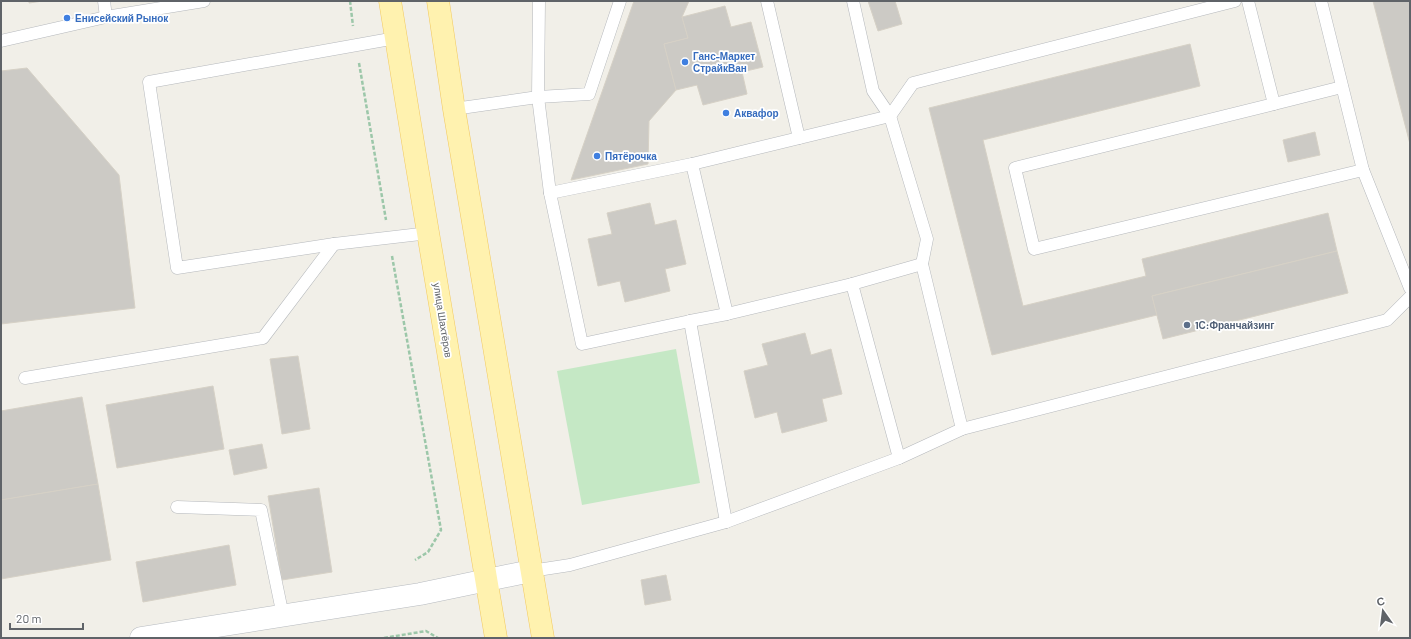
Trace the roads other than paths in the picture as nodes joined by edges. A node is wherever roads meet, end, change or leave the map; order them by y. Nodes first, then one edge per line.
1 (104, 1) edge
2 (204, 1) edge
3 (390, 1) edge
4 (438, 1) edge
5 (539, 1) edge
6 (620, 1) edge
7 (768, 1) edge
8 (853, 1) edge
9 (1235, 1) edge
10 (1248, 1) edge
11 (1321, 1) edge
12 (106, 17) junction
13 (396, 38) junction
14 (1, 41) edge
15 (1342, 87) junction
16 (538, 97) junction
17 (1274, 104) junction
18 (454, 109) junction
19 (890, 116) junction
20 (800, 138) junction
21 (692, 164) junction
22 (1363, 170) junction
23 (550, 193) junction
24 (429, 233) junction
25 (334, 244) junction
26 (922, 264) junction
27 (852, 284) junction
28 (1410, 288) edge
29 (1410, 297) edge
30 (727, 314) junction
31 (690, 321) junction
32 (25, 378) dead end
33 (962, 430) junction
34 (899, 458) junction
35 (177, 507) dead end
36 (726, 522) junction
37 (531, 571) junction
38 (486, 580) junction
39 (283, 616) junction
40 (141, 638) edge
41 (496, 638) edge
42 (543, 638) edge

1 - 12 lane
2 - 12 lane
3 - 13 main road, улица Шахтёров
4 - 18 main road
5 - 16 lane
6 - 16 lane
7 - 20 lane
8 - 19 lane
9 - 19 lane
10 - 17 lane
11 - 15 lane
12 - 14 lane
13 - 24 main road, улица Шахтёров
13 - 25 lane
15 - 17 lane
15 - 22 lane
16 - 18 lane
16 - 23 lane
17 - 22 lane
18 - 37 main road
19 - 20 lane
19 - 26 lane
20 - 21 lane
21 - 23 lane
21 - 30 lane
22 - 28 lane
23 - 31 lane
24 - 25 lane
24 - 38 main road, улица Шахтёров
25 - 32 lane
26 - 27 lane
26 - 33 lane
27 - 30 lane
27 - 34 lane
29 - 33 lane
30 - 31 lane
31 - 36 lane
33 - 34 lane
34 - 36 lane
35 - 39 lane
36 - 37 lane
37 - 38 street
37 - 42 main road
38 - 39 street
38 - 41 main road, улица Шахтёров
39 - 40 street

